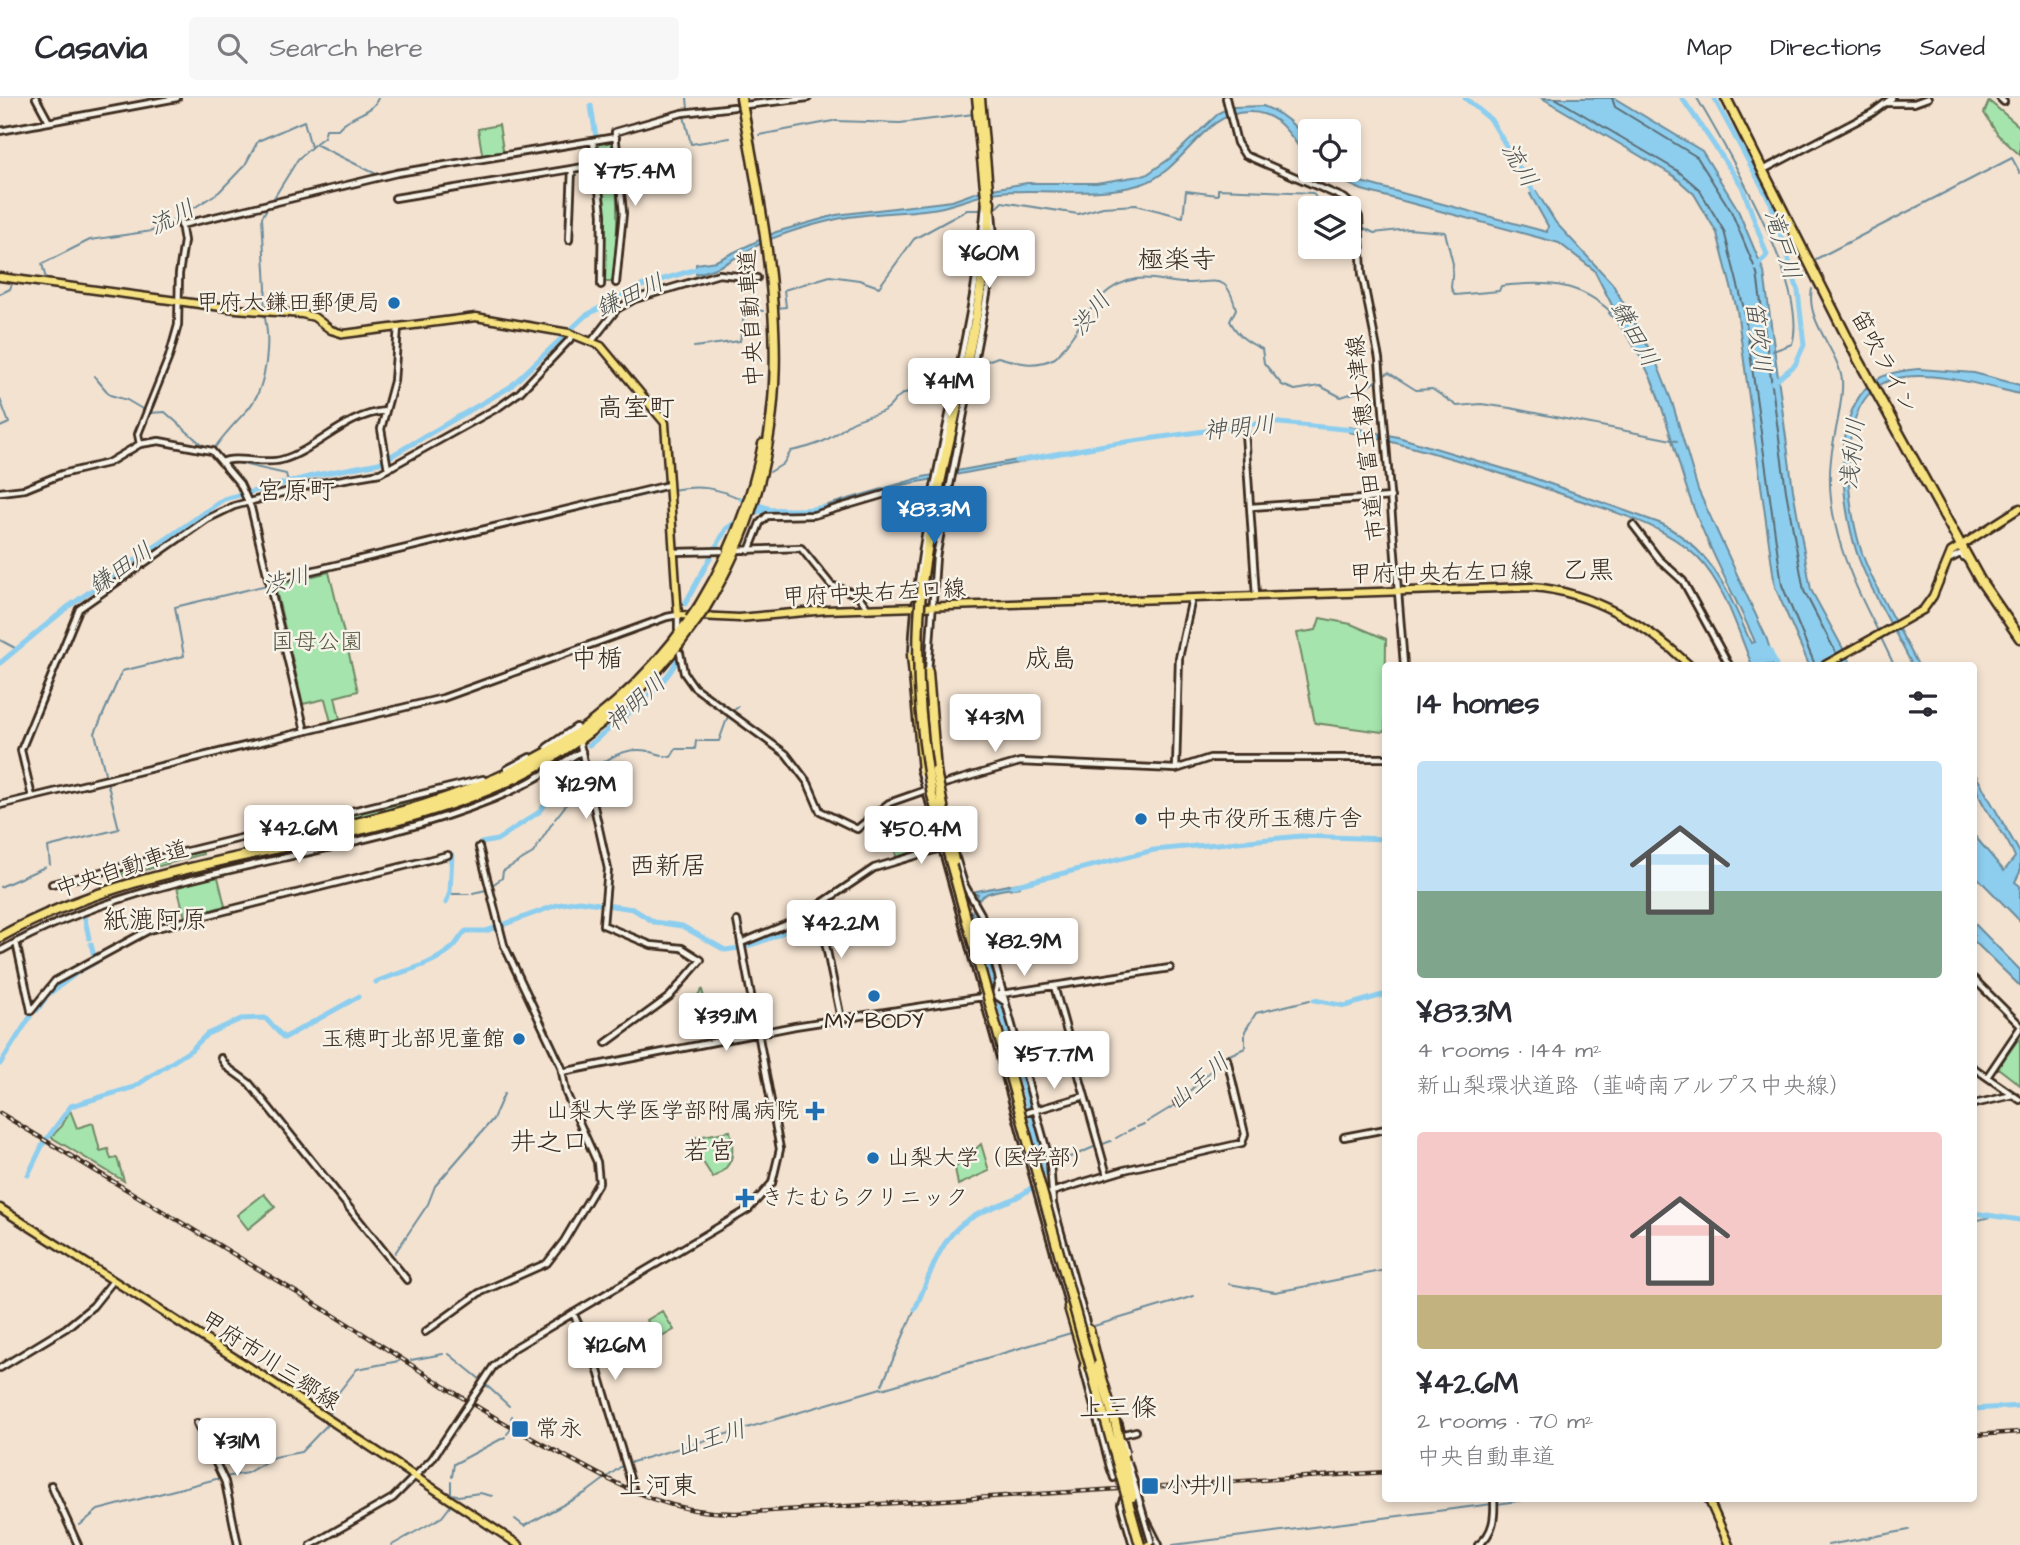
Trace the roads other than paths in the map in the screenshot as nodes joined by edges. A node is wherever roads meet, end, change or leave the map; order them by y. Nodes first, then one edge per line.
1 (36, 98) edge
2 (177, 98) edge
3 (808, 98) edge
4 (978, 98) edge
5 (1226, 98) edge
6 (1726, 98) edge
7 (1928, 98) edge
8 (1889, 100) edge
9 (739, 102) edge
10 (977, 111) joint
11 (49, 122) junction
12 (0, 131) edge
13 (616, 134) junction
14 (593, 141) junction
15 (596, 165) junction
16 (572, 169) junction
17 (1763, 170) junction
18 (987, 186) junction
19 (395, 198) dead end
20 (987, 203) junction
21 (569, 240) dead end
22 (0, 277) edge
23 (757, 278) dead end
24 (616, 283) dead end
25 (601, 285) dead end
26 (180, 301) junction
27 (398, 326) junction
28 (572, 333) junction
29 (592, 341) junction
30 (385, 411) junction
31 (1245, 432) dead end
32 (140, 444) junction
33 (222, 462) junction
34 (388, 469) junction
35 (671, 488) junction
36 (0, 492) edge
37 (885, 494) dead end
38 (1391, 497) junction
39 (248, 500) junction
40 (1251, 507) junction
41 (2020, 508) edge
42 (1633, 525) dead end
43 (1961, 543) junction
44 (738, 550) dead end
45 (721, 551) dead end
46 (749, 551) junction
47 (674, 552) junction
48 (1941, 576) junction
49 (1980, 580) junction
50 (269, 583) junction
51 (922, 583) junction
52 (1398, 590) junction
53 (1256, 596) junction
54 (1192, 598) junction
55 (930, 607) junction
56 (915, 608) junction
57 (868, 610) junction
58 (678, 615) junction
59 (678, 630) dead end
60 (2020, 638) edge
61 (680, 653) dead end
62 (912, 655) junction
63 (1404, 662) edge
64 (1685, 662) edge
65 (1728, 662) edge
66 (1830, 662) edge
67 (928, 672) junction
68 (577, 730) dead end
69 (305, 731) junction
70 (580, 744) dead end
71 (582, 751) junction
72 (1382, 758) edge
73 (1176, 769) junction
74 (940, 785) junction
75 (925, 790) junction
76 (32, 797) junction
77 (0, 805) edge
78 (941, 844) junction
79 (954, 845) junction
80 (479, 847) dead end
81 (448, 855) dead end
82 (52, 884) dead end
83 (963, 888) junction
84 (818, 906) junction
85 (737, 921) dead end
86 (6, 930) edge
87 (0, 937) edge
88 (16, 942) junction
89 (742, 946) junction
90 (0, 951) edge
91 (1170, 968) dead end
92 (1977, 982) edge
93 (1054, 986) junction
94 (980, 987) junction
95 (997, 994) junction
96 (983, 997) junction
97 (987, 1014) junction
98 (841, 1019) junction
99 (2020, 1027) edge
100 (759, 1033) junction
101 (1069, 1040) junction
102 (606, 1043) dead end
103 (1015, 1055) junction
104 (221, 1058) dead end
105 (1227, 1059) dead end
106 (1000, 1060) junction
107 (1977, 1070) edge
108 (562, 1072) junction
109 (1987, 1077) junction
110 (2013, 1095) junction
111 (1085, 1096) junction
112 (2020, 1100) edge
113 (1977, 1103) edge
114 (1031, 1111) junction
115 (1015, 1115) junction
116 (1382, 1130) edge
117 (1344, 1138) dead end
118 (1107, 1175) junction
119 (1051, 1192) junction
120 (1038, 1196) junction
121 (0, 1208) edge
122 (407, 1280) dead end
123 (113, 1281) junction
124 (1069, 1307) joint
125 (573, 1313) junction
126 (1088, 1328) junction
127 (425, 1332) dead end
128 (1075, 1332) junction
129 (0, 1368) edge
130 (197, 1423) dead end
131 (1136, 1431) dead end
132 (1123, 1438) junction
133 (1101, 1440) junction
134 (1136, 1472) dead end
135 (415, 1477) junction
136 (51, 1485) dead end
137 (633, 1489) dead end
138 (1494, 1502) edge
139 (1710, 1502) edge
140 (1132, 1507) junction
141 (1144, 1544) edge
142 (78, 1545) edge
143 (238, 1545) edge
144 (311, 1545) edge
145 (519, 1545) edge
146 (1159, 1545) edge
147 (1478, 1545) edge
148 (1730, 1545) edge

1 - 11 street
2 - 11 street
3 - 9 street
4 - 10 main road
4 - 18 main road
5 - 38 street, 市道田富玉穂大津線
6 - 17 highway, 笛吹ライン
7 - 8 street
8 - 17 street
9 - 13 street
9 - 86 highway, 中央自動車道, bridge
10 - 18 highway
11 - 12 street
13 - 14 street
13 - 24 street
14 - 15 street
14 - 26 street
15 - 16 street
15 - 25 street
16 - 19 street
16 - 21 street
17 - 43 highway, 笛吹ライン
18 - 20 highway
20 - 51 highway
20 - 55 street
20 - 56 street
22 - 26 main road
23 - 29 street
26 - 27 main road
26 - 32 street
27 - 28 main road
27 - 30 street
28 - 29 main road
28 - 34 street
29 - 35 main road
30 - 33 street
30 - 34 street
31 - 40 street
32 - 33 street
32 - 36 street
33 - 39 street
34 - 39 street
35 - 47 main road
35 - 50 street
37 - 46 street
38 - 40 street
38 - 52 street, 市道田富玉穂大津線
39 - 50 street
39 - 76 street
40 - 53 street
41 - 43 main road
42 - 65 street
43 - 48 main road
43 - 49 highway, 笛吹ライン
44 - 46 street
45 - 47 street
46 - 57 street
47 - 58 main road
48 - 49 street
48 - 66 main road
49 - 60 highway, 笛吹ライン
50 - 69 street
51 - 78 highway, bridge
51 - 83 highway, bridge
52 - 53 main road, 甲府中央右左口線
52 - 63 street, 市道田富玉穂大津線
52 - 64 main road, 甲府中央右左口線
53 - 54 main road, 甲府中央右左口線
54 - 55 main road, 甲府中央右左口線
54 - 73 street
55 - 56 main road, 甲府中央右左口線
55 - 67 street
56 - 57 main road, 甲府中央右左口線
56 - 62 street
57 - 58 main road, 甲府中央右左口線
58 - 59 street
58 - 69 street
61 - 75 street
62 - 75 street
62 - 78 highway, bridge
67 - 74 street
67 - 83 highway, bridge
68 - 82 street
69 - 76 street
70 - 71 street
71 - 88 street
71 - 102 street
72 - 73 street
73 - 74 street
74 - 75 street
74 - 79 street
75 - 78 street
76 - 77 street
78 - 79 street
78 - 84 street
78 - 94 street
78 - 140 highway, bridge
79 - 83 street
80 - 108 street
81 - 88 street
83 - 95 street
83 - 140 highway, bridge
84 - 89 street
84 - 98 street
85 - 89 street
86 - 87 highway, 中央自動車道
88 - 90 street
89 - 100 street
91 - 93 street
92 - 99 street
93 - 95 street
93 - 101 street
94 - 95 street
94 - 96 street
95 - 96 street
95 - 97 street
95 - 103 street
96 - 97 street
96 - 98 street
97 - 106 street
98 - 100 street
99 - 109 street
100 - 108 street
100 - 125 street
101 - 103 street
101 - 111 street
103 - 106 street
103 - 114 street
104 - 122 street
105 - 118 street
106 - 115 street
107 - 109 street
108 - 127 street
109 - 110 street
110 - 112 street
110 - 113 street
111 - 114 street
111 - 118 street
114 - 115 street
114 - 119 street
115 - 120 street, bridge
116 - 117 street
118 - 119 street
119 - 120 street
119 - 126 street
120 - 124 street
121 - 123 main road, 甲府市川三郷線
123 - 129 street
123 - 135 main road, 甲府市川三郷線
124 - 128 highway
125 - 135 street, bridge
125 - 137 street
126 - 132 street
126 - 140 highway, bridge
128 - 133 street
128 - 140 highway, bridge
130 - 143 street
131 - 132 street
132 - 133 street
132 - 141 street, bridge
133 - 134 street
135 - 144 street
135 - 145 main road, 甲府市川三郷線
136 - 142 street
138 - 147 street
139 - 148 main road
140 - 141 highway, bridge
141 - 146 street

